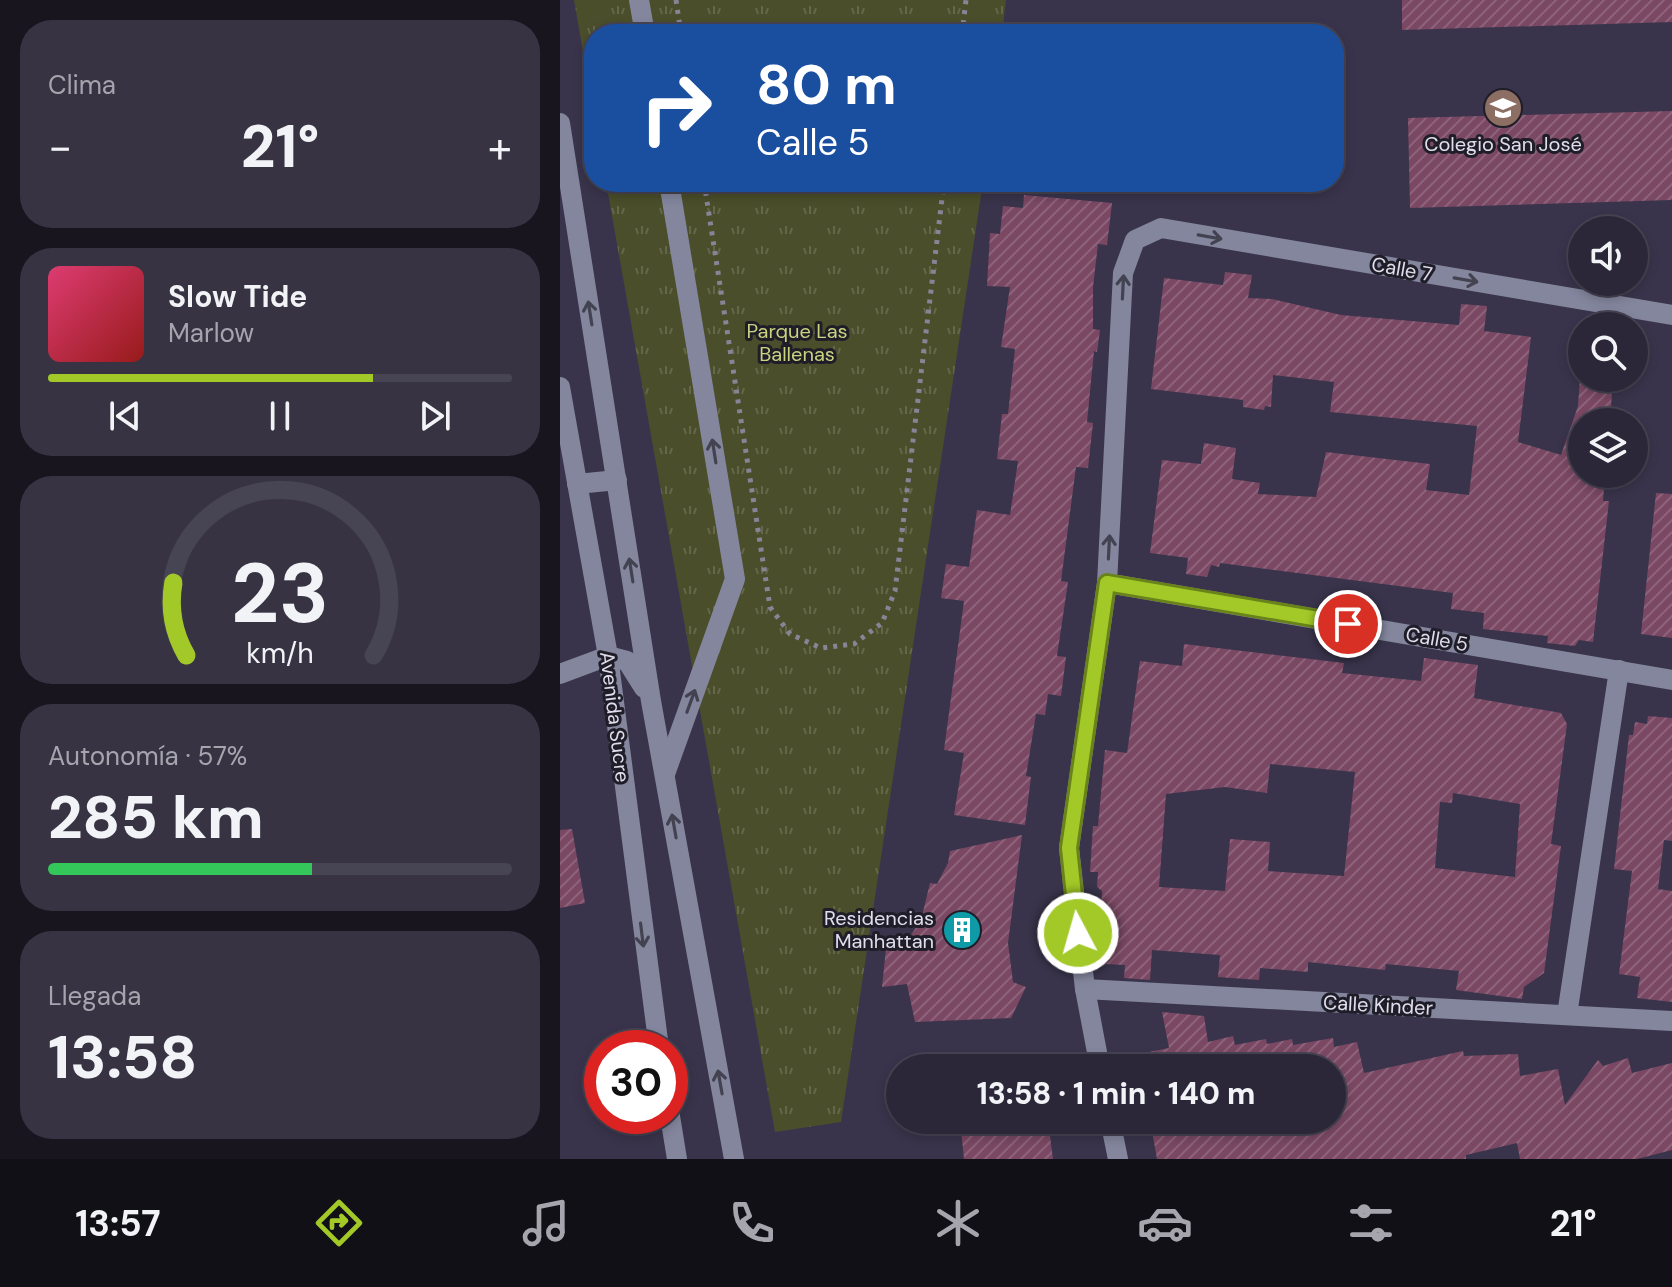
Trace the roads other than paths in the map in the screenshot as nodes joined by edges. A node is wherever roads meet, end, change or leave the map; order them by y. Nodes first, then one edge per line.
1 (639, 0) edge
2 (643, 24) edge
3 (560, 123) edge
4 (671, 192) edge
5 (1672, 315) edge
6 (560, 387) edge
7 (617, 480) junction
8 (577, 484) junction
9 (1107, 583) junction
10 (608, 656) junction
11 (1619, 670) junction
12 (560, 674) edge
13 (1672, 680) edge
14 (651, 701) junction
15 (665, 774) junction
16 (1085, 989) junction
17 (1567, 1015) junction
18 (1672, 1021) edge
19 (657, 1030) edge
20 (1097, 1054) edge
21 (673, 1134) edge
22 (1113, 1134) edge
23 (677, 1159) edge
24 (734, 1159) edge
25 (1118, 1159) edge

1 - 2 street
7 -> 3 street, Avenida Sucre
15 -> 4 street, Avenida Sucre
9 -> 5 street, Calle 7
6 - 8 street, Avenida Sucre
7 - 8 street
14 -> 7 street, Avenida Sucre
8 - 10 street, Avenida Sucre
9 - 11 street, Calle 5
9 - 16 street
10 - 12 street
10 - 14 street
10 -> 19 street, Avenida Sucre
11 - 13 street, Calle 5
11 - 17 street
14 - 15 street, Avenida Sucre
24 -> 15 street, Avenida Sucre
16 - 17 street, Calle Kinder
16 - 20 street
17 - 18 street, Calle Kinder
21 - 23 street
22 - 25 street

